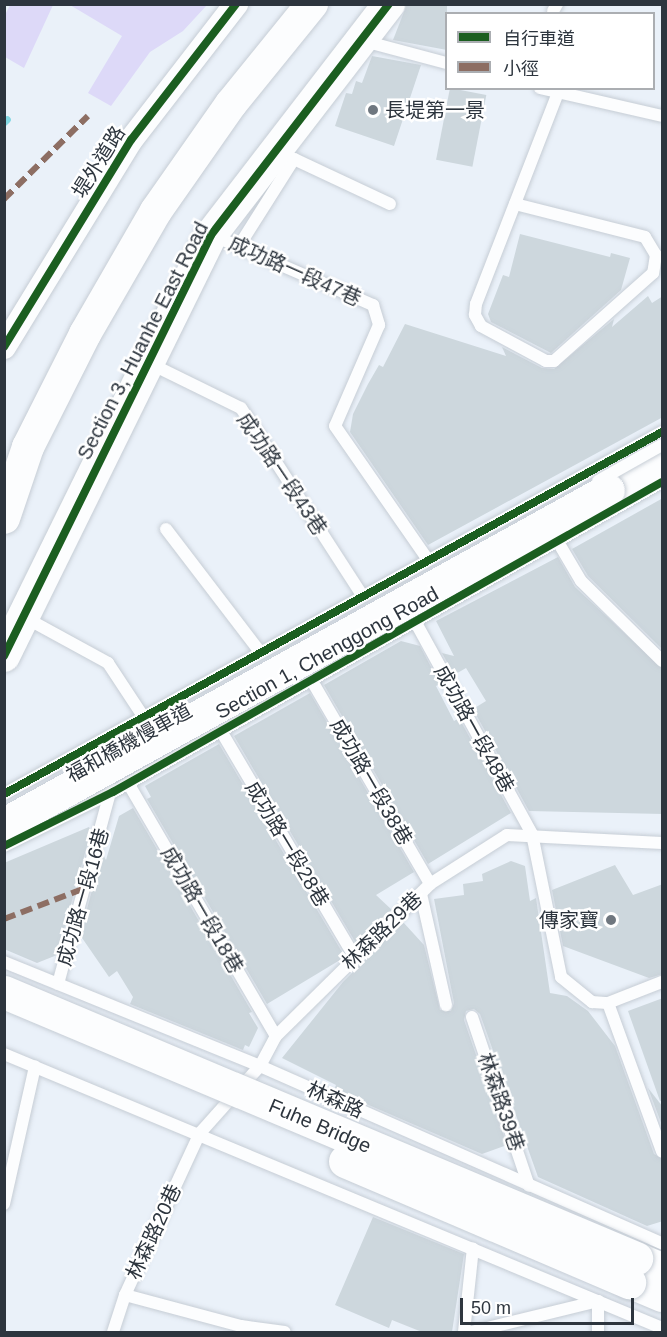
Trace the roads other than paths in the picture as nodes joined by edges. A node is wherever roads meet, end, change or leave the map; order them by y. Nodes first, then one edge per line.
1 (236, 4) edge
2 (312, 4) edge
3 (389, 4) edge
4 (360, 40) junction
5 (445, 62) edge
6 (547, 90) edge
7 (558, 93) junction
8 (663, 116) edge
9 (390, 204) dead end
10 (515, 204) junction
11 (225, 241) junction
12 (4, 347) edge
13 (147, 362) junction
14 (663, 432) edge
15 (663, 445) edge
16 (663, 459) edge
17 (663, 482) edge
18 (4, 518) edge
19 (166, 529) dead end
20 (558, 542) junction
21 (428, 560) junction
22 (362, 596) junction
23 (23, 616) junction
24 (416, 623) junction
25 (260, 652) junction
26 (4, 656) edge
27 (663, 661) edge
28 (312, 681) junction
29 (143, 716) junction
30 (221, 731) junction
31 (88, 746) junction
32 (128, 783) junction
33 (113, 792) junction
34 (4, 794) edge
35 (4, 813) edge
36 (4, 824) edge
37 (532, 834) junction
38 (663, 843) edge
39 (4, 846) edge
40 (430, 884) junction
41 (421, 894) junction
42 (354, 957) junction
43 (4, 962) edge
44 (663, 982) edge
45 (58, 984) junction
46 (4, 992) edge
47 (608, 1003) junction
48 (446, 1005) dead end
49 (4, 1015) edge
50 (472, 1017) dead end
51 (276, 1036) junction
52 (4, 1054) edge
53 (35, 1066) junction
54 (260, 1066) junction
55 (200, 1133) junction
56 (663, 1151) edge
57 (529, 1186) junction
58 (7, 1188) edge
59 (4, 1204) edge
60 (473, 1248) junction
61 (648, 1263) edge
62 (124, 1295) junction
63 (663, 1296) edge
64 (598, 1301) junction
65 (663, 1328) edge
66 (112, 1332) edge
67 (285, 1332) edge
68 (464, 1332) edge
69 (471, 1332) edge
70 (598, 1332) edge

1 - 12 street, 堤外道路
2 - 18 street
3 - 4 street, Section 3, Huanhe East Road
4 - 5 lane
4 - 11 street, Section 3, Huanhe East Road
6 - 7 lane
7 - 8 lane
7 - 10 lane
9 - 11 lane
10 - 10 lane
11 - 13 street, Section 3, Huanhe East Road
11 - 21 lane, 成功路一段47巷
13 - 22 lane, 成功路一段43巷
13 - 23 street, Section 3, Huanhe East Road
14 - 21 lane, Section 1, Chenggong Road
15 - 35 lane, 福和橋機慢車道, bridge
16 - 36 main road, bridge
17 - 20 lane, Section 1, Chenggong Road
19 - 25 lane
20 - 24 lane, Section 1, Chenggong Road
20 - 27 lane
21 - 22 lane, Section 1, Chenggong Road
22 - 25 lane, Section 1, Chenggong Road
23 - 26 street, Section 3, Huanhe East Road
23 - 29 lane
24 - 28 lane, Section 1, Chenggong Road
24 - 37 lane, 成功路一段48巷
25 - 29 lane, Section 1, Chenggong Road
28 - 30 lane, Section 1, Chenggong Road
28 - 40 lane, 成功路一段38巷
29 - 31 lane, Section 1, Chenggong Road
30 - 32 lane, Section 1, Chenggong Road
30 - 42 lane, 成功路一段28巷
31 - 33 lane
31 - 34 lane, Section 1, Chenggong Road
32 - 33 lane, Section 1, Chenggong Road
32 - 51 lane, 成功路一段18巷
33 - 39 lane, Section 1, Chenggong Road
33 - 45 lane, 成功路一段16巷
37 - 38 lane, 林森路29巷
37 - 40 lane, 林森路29巷
37 - 47 lane, 成功路一段48巷
40 - 41 lane, 林森路29巷
41 - 42 lane, 林森路29巷
41 - 48 lane
42 - 51 lane, 林森路29巷
43 - 45 lane, 林森路
44 - 47 lane
45 - 54 lane, 林森路
46 - 61 main road, Fuhe Bridge, bridge
47 - 56 lane
49 - 61 main road, Fuhe Bridge, bridge
50 - 57 lane, 林森路39巷
51 - 54 lane, 林森路29巷
52 - 53 lane
53 - 55 lane
53 - 58 lane
54 - 55 lane, 林森路20巷
54 - 57 lane, 林森路
55 - 60 lane
55 - 62 lane, 林森路20巷
57 - 61 lane, 林森路
58 - 59 lane
60 - 64 lane
60 - 68 lane
61 - 63 street
62 - 66 lane, 林森路20巷
62 - 67 lane
64 - 65 lane
64 - 69 lane
64 - 70 lane

